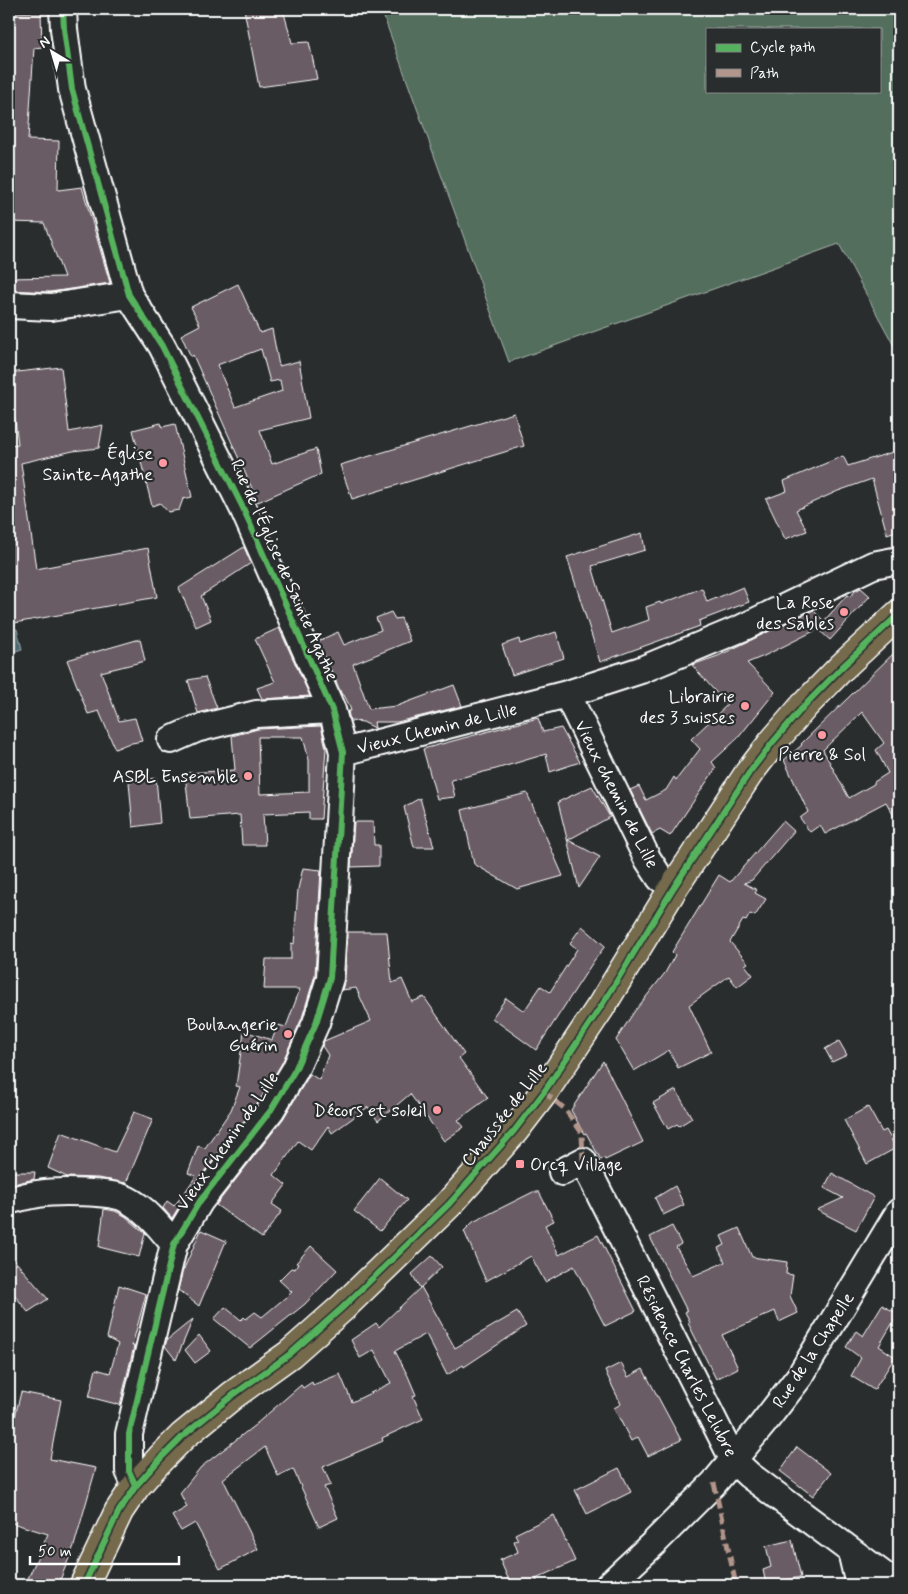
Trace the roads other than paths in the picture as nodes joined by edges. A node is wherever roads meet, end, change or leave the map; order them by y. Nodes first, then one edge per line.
1 (63, 9) edge
2 (129, 295) junction
3 (9, 305) edge
4 (899, 560) edge
5 (899, 614) edge
6 (567, 694) junction
7 (332, 710) junction
8 (171, 740) dead end
9 (343, 752) junction
10 (674, 888) junction
11 (562, 1172) dead end
12 (11, 1200) dead end
13 (899, 1212) edge
14 (174, 1244) junction
15 (734, 1461) junction
16 (136, 1486) junction
17 (851, 1551) junction
18 (84, 1585) edge
19 (609, 1585) edge
20 (859, 1585) edge
21 (897, 1585) edge

1 - 2 street, Rue de l'Église de Sainte Agathe
2 - 3 street
2 - 7 street, Rue de l'Église de Sainte Agathe
4 - 6 street, Vieux Chemin de Lille
5 - 10 main road, Chaussée de Lille
6 - 9 street, Vieux Chemin de Lille
6 - 10 street, Vieux chemin de Lille
7 - 8 street
7 - 9 street, Rue de l'Église de Sainte Agathe
9 - 14 street, Vieux Chemin de Lille
10 - 16 main road, Chaussée de Lille
11 - 15 street, Résidence Charles Lelubre
12 - 14 street
13 - 15 street, Rue de la Chapelle
14 - 16 street, Vieux Chemin de Lille
15 - 17 street, Résidence Charles Lelubre
15 - 19 street, Rue de la Chapelle
16 - 18 main road, Chaussée de Lille
17 - 20 street
17 - 21 street, Résidence Charles Lelubre

